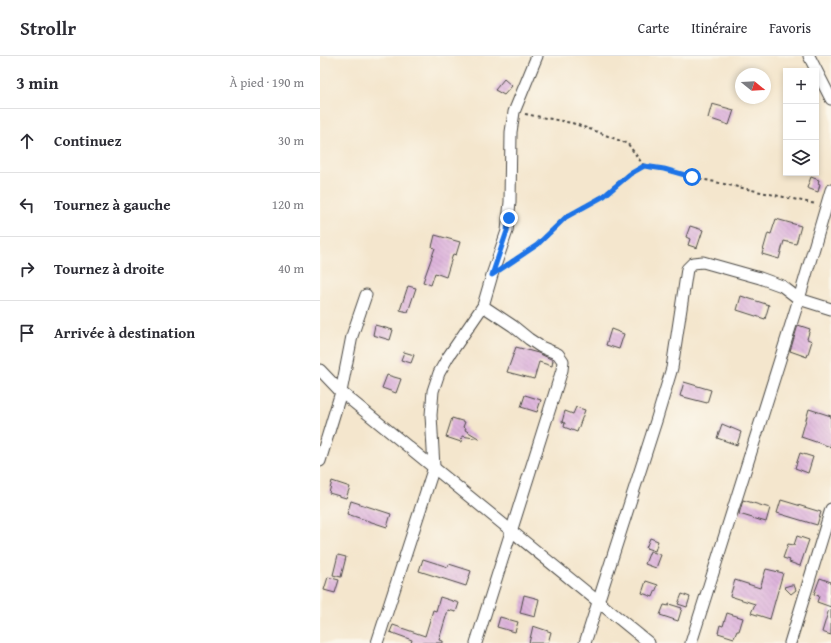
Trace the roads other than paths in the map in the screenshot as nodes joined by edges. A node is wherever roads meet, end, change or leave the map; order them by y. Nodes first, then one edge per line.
1 (537, 56) edge
2 (809, 56) edge
3 (831, 99) edge
4 (831, 190) edge
5 (366, 295) dead end
6 (799, 299) junction
7 (484, 306) junction
8 (831, 309) edge
9 (320, 370) edge
10 (341, 392) junction
11 (320, 461) edge
12 (434, 467) junction
13 (831, 509) edge
14 (511, 532) junction
15 (599, 602) junction
16 (377, 643) edge
17 (476, 643) edge
18 (585, 643) edge
19 (650, 643) edge
20 (691, 643) edge
21 (790, 643) edge

1 - 7 street
2 - 3 street
4 - 6 street
5 - 10 street
6 - 8 street
6 - 15 street
6 - 20 street
7 - 12 street
7 - 14 street
9 - 10 street
10 - 11 street
10 - 12 street
12 - 14 street
12 - 16 street
13 - 21 street
14 - 15 street
14 - 17 street
15 - 18 street
15 - 19 street

